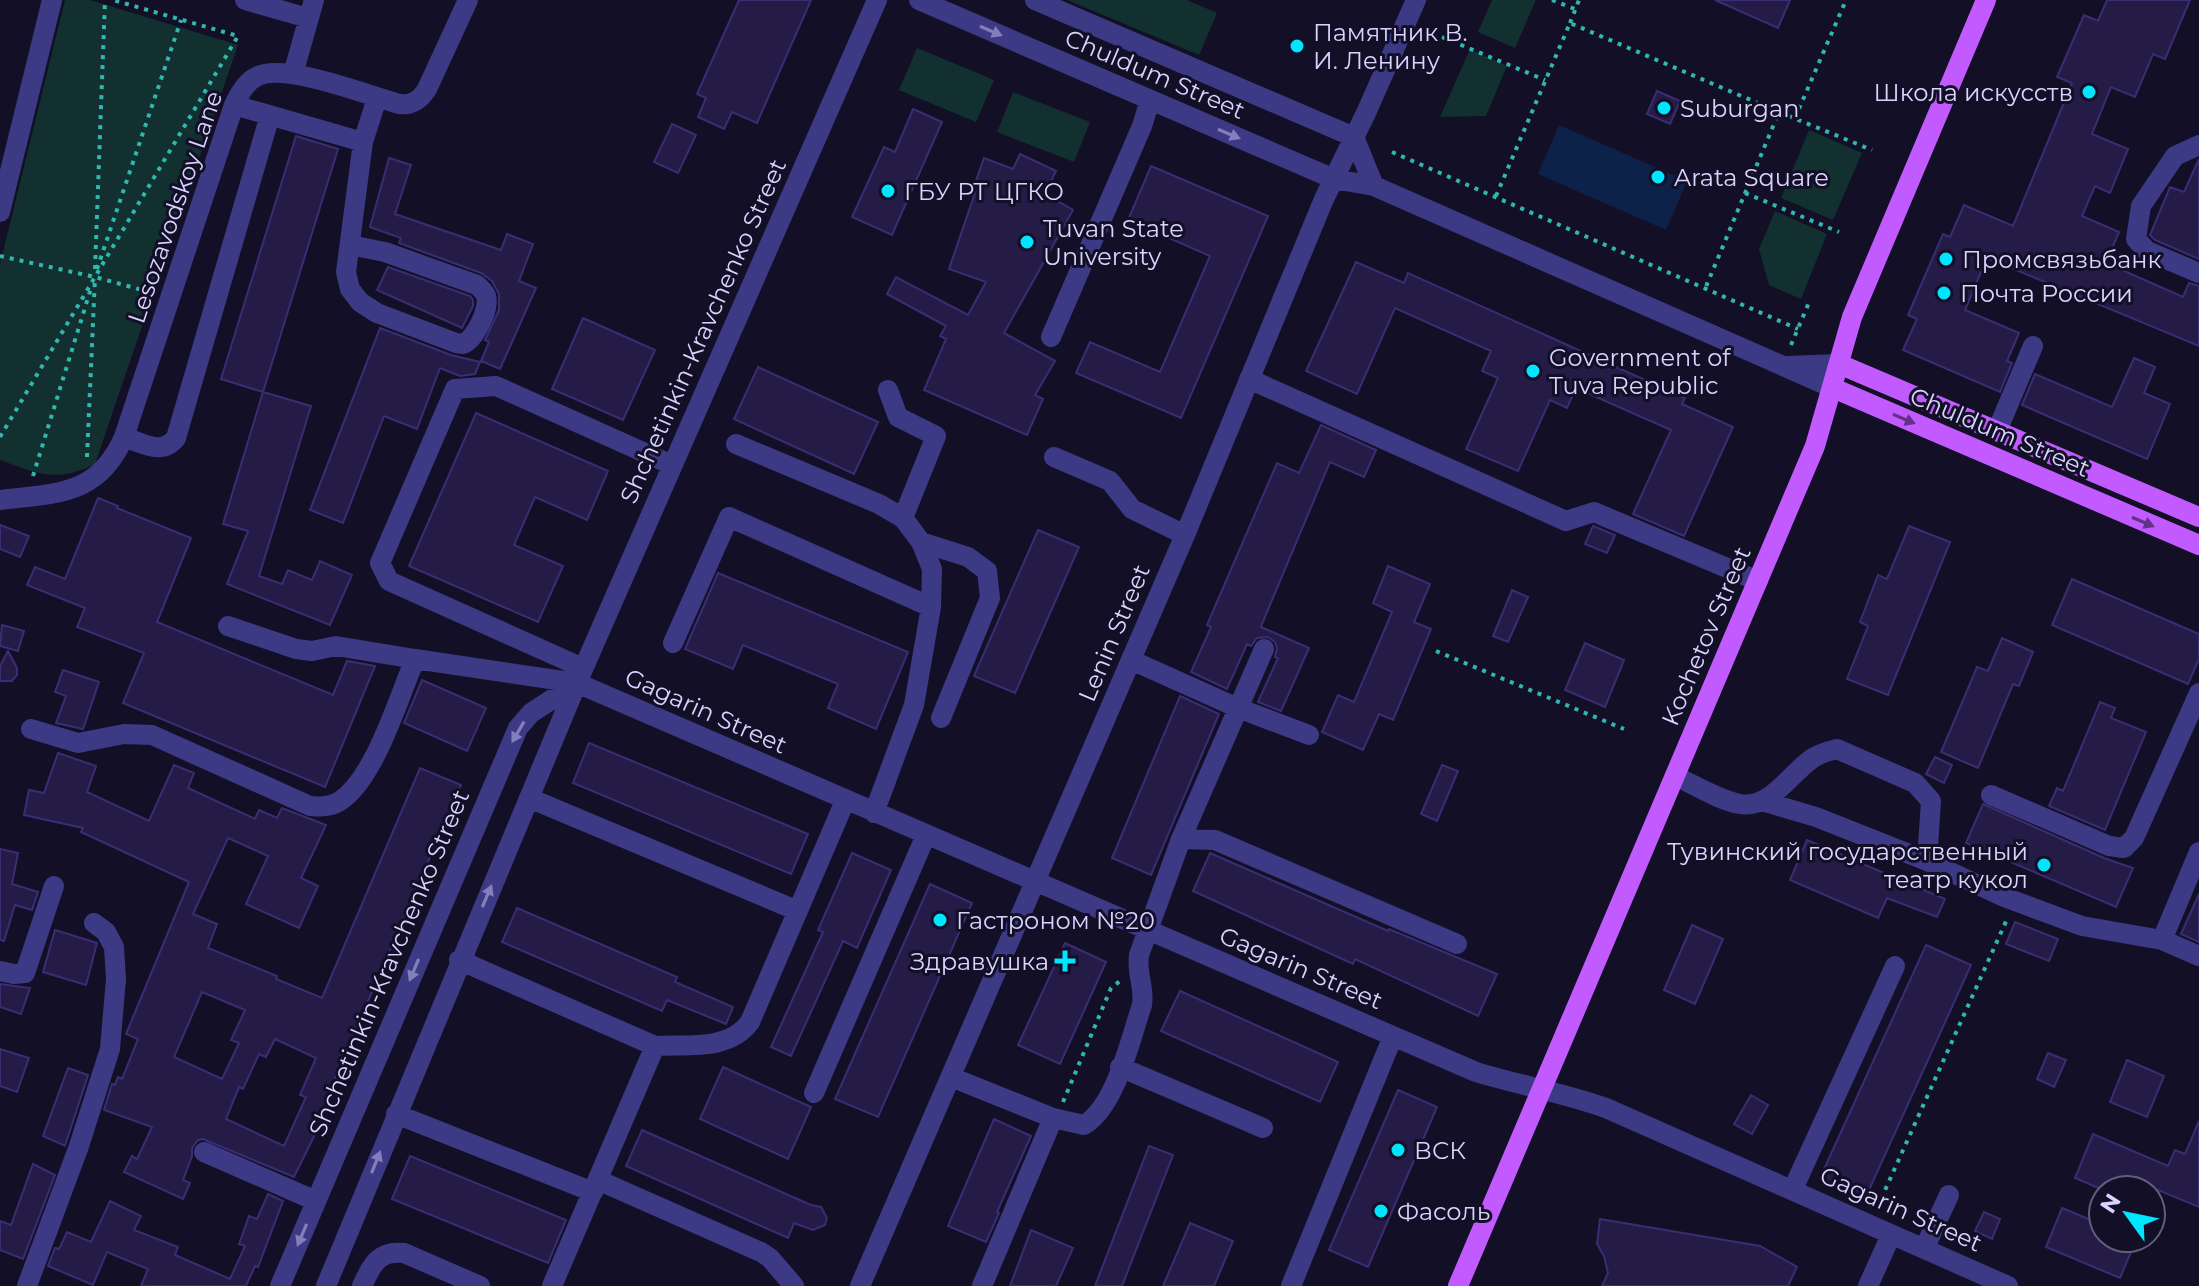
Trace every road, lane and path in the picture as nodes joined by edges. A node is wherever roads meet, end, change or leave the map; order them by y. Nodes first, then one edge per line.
1 (52, 0) edge
2 (105, 0) edge
3 (113, 0) edge
4 (245, 0) edge
5 (468, 0) edge
6 (877, 0) edge
7 (919, 0) edge
8 (1035, 0) edge
9 (1416, 0) edge
10 (1552, 0) edge
11 (1579, 0) edge
12 (1846, 0) edge
13 (1986, 0) edge
14 (311, 9) edge
15 (1575, 9) junction
16 (181, 19) junction
17 (1570, 23) junction
18 (1442, 37) dead end
19 (293, 74) junction
20 (1545, 80) junction
21 (377, 98) junction
22 (1150, 100) junction
23 (234, 105) junction
24 (1779, 112) junction
25 (270, 115) junction
26 (1795, 118) junction
27 (1354, 137) junction
28 (363, 142) junction
29 (2199, 145) edge
30 (1872, 150) dead end
31 (1392, 152) dead end
32 (1334, 179) junction
33 (1374, 186) junction
34 (1745, 193) junction
35 (1496, 196) junction
36 (0, 212) edge
37 (1839, 232) dead end
38 (350, 245) junction
39 (0, 256) edge
40 (2199, 273) edge
41 (95, 277) junction
42 (1705, 289) junction
43 (170, 298) junction
44 (1810, 300) dead end
45 (1798, 329) junction
46 (1051, 337) dead end
47 (2033, 346) dead end
48 (1784, 358) junction
49 (1839, 364) junction
50 (1249, 379) junction
51 (1833, 388) junction
52 (888, 390) dead end
53 (1997, 431) junction
54 (0, 437) edge
55 (124, 437) junction
56 (736, 444) dead end
57 (1054, 457) dead end
58 (672, 465) junction
59 (86, 484) junction
60 (27, 497) junction
61 (0, 500) edge
62 (2199, 517) edge
63 (903, 518) junction
64 (1185, 535) junction
65 (921, 542) junction
66 (2199, 545) edge
67 (1758, 581) junction
68 (931, 607) junction
69 (228, 626) dead end
70 (673, 643) dead end
71 (1264, 649) dead end
72 (1436, 651) dead end
73 (415, 659) junction
74 (1131, 660) junction
75 (580, 676) junction
76 (2199, 693) edge
77 (1238, 708) junction
78 (941, 718) dead end
79 (31, 729) dead end
80 (1624, 729) dead end
81 (1309, 735) dead end
82 (1675, 776) junction
83 (1991, 795) dead end
84 (529, 798) junction
85 (845, 801) junction
86 (1762, 801) junction
87 (874, 813) junction
88 (926, 835) junction
89 (1181, 839) junction
90 (2199, 852) edge
91 (1927, 861) junction
92 (1034, 881) junction
93 (54, 886) dead end
94 (2016, 901) junction
95 (798, 911) junction
96 (94, 923) dead end
97 (1149, 931) junction
98 (2162, 940) junction
99 (1457, 944) dead end
100 (2199, 956) edge
101 (459, 960) junction
102 (1895, 966) dead end
103 (1137, 967) junction
104 (0, 971) edge
105 (1393, 1036) junction
106 (655, 1046) junction
107 (1120, 1067) junction
108 (951, 1077) junction
109 (1540, 1091) junction
110 (814, 1093) dead end
111 (396, 1114) junction
112 (1053, 1118) junction
113 (1263, 1128) dead end
114 (204, 1152) dead end
115 (596, 1186) junction
116 (1793, 1189) junction
117 (1949, 1195) dead end
118 (316, 1201) junction
119 (1869, 1225) junction
120 (1891, 1235) junction
121 (1924, 1249) junction
122 (27, 1286) edge
123 (280, 1286) edge
124 (326, 1286) edge
125 (362, 1286) edge
126 (480, 1286) edge
127 (552, 1286) edge
128 (794, 1286) edge
129 (860, 1286) edge
130 (982, 1286) edge
131 (1291, 1286) edge
132 (1458, 1286) edge
133 (1868, 1286) edge
134 (2008, 1286) edge

1 - 36 street
2 - 41 path
3 - 16 path
4 - 14 street
5 - 21 street, Lesozavodskoy Lane
6 - 58 street, Shchetinkin-Kravchenko Street
7 -> 22 street, Chuldum Street
8 - 27 street, Chuldum Street
9 - 27 street, Lenin Street
10 - 15 path
11 - 15 path
12 - 26 path
13 - 49 main road, Kochetov Street
14 - 19 street
15 - 17 path
16 - 41 path
16 - 41 path
17 - 20 path
17 - 24 path
18 - 20 path
19 - 21 street, Lesozavodskoy Lane
19 - 23 street, Lesozavodskoy Lane
20 - 35 path
21 - 28 street
22 -> 32 street, Chuldum Street
22 - 46 street
23 - 25 street
23 - 43 street, Lesozavodskoy Lane
24 - 26 path
24 - 34 path
25 - 28 street
25 - 55 street
26 - 30 path
27 - 32 street, Lenin Street
27 - 33 street
28 - 38 street
29 - 40 street
31 - 35 path
32 - 33 street, Chuldum Street
32 - 50 street, Lenin Street
33 - 48 street, Chuldum Street
34 - 37 path
34 - 42 path
35 - 42 path
38 - 38 street
39 - 41 path
41 - 43 path
41 - 54 path
41 - 59 path
41 - 60 path
42 - 45 path
43 - 55 street, Lesozavodskoy Lane
44 - 45 path
45 - 48 path
47 - 53 street
48 - 49 street, Chuldum Street
48 - 51 street, Chuldum Street
49 - 51 main road, Kochetov Street
49 - 53 main road, Chuldum Street
50 - 64 street, Lenin Street
50 - 67 street
51 -> 66 main road, Chuldum Street
51 - 67 main road, Kochetov Street
52 - 63 street
53 - 62 main road, Chuldum Street
55 - 59 street, Lesozavodskoy Lane
56 - 63 street
57 - 64 street
58 - 75 street, Shchetinkin-Kravchenko Street
58 - 75 street
59 - 60 street, Lesozavodskoy Lane
60 - 61 street, Lesozavodskoy Lane
63 - 65 street
64 - 74 street, Lenin Street
65 - 68 street
65 - 78 street
67 - 82 main road, Kochetov Street
68 - 70 street
68 - 87 street
69 - 73 street
71 - 77 street
72 - 80 path
73 - 75 street
73 - 79 street
74 - 77 street
74 - 92 street, Lenin Street
75 - 84 street, Shchetinkin-Kravchenko Street
75 - 85 street, Gagarin Street
75 -> 118 street, Shchetinkin-Kravchenko Street
76 - 83 street
77 - 81 street
77 - 89 street
82 - 86 street
82 - 109 main road, Kochetov Street
84 - 95 street
101 -> 84 street, Shchetinkin-Kravchenko Street
85 - 87 street, Gagarin Street
85 - 95 street
86 - 91 street
86 - 91 street
87 - 88 street, Gagarin Street
88 - 92 street, Gagarin Street
88 - 110 street
89 - 97 street
89 - 99 street
90 - 98 street
91 - 94 street
92 - 97 street, Gagarin Street
92 - 108 street, Lenin Street
93 - 104 street
94 - 98 street
94 - 119 path
95 - 106 street
96 - 122 street
97 - 103 street
97 - 105 street, Gagarin Street
98 - 100 street
101 - 106 street
101 - 111 street, Shchetinkin-Kravchenko Street
102 - 116 street
103 - 107 street
103 - 112 path
105 - 109 street, Gagarin Street
105 - 131 street
106 - 115 street
107 - 112 street
107 - 113 street
108 - 112 street
108 - 129 street, Lenin Street
109 - 116 street, Gagarin Street
109 - 132 main road, Kochetov Street
111 - 115 street
124 -> 111 street, Shchetinkin-Kravchenko Street
112 - 130 street
114 - 118 street
115 - 127 street
115 - 128 street
116 - 119 street, Gagarin Street
117 - 121 street
118 -> 123 street, Shchetinkin-Kravchenko Street
119 - 120 street, Gagarin Street
120 - 121 street, Gagarin Street
120 - 133 street
121 - 134 street, Gagarin Street
125 - 126 street

